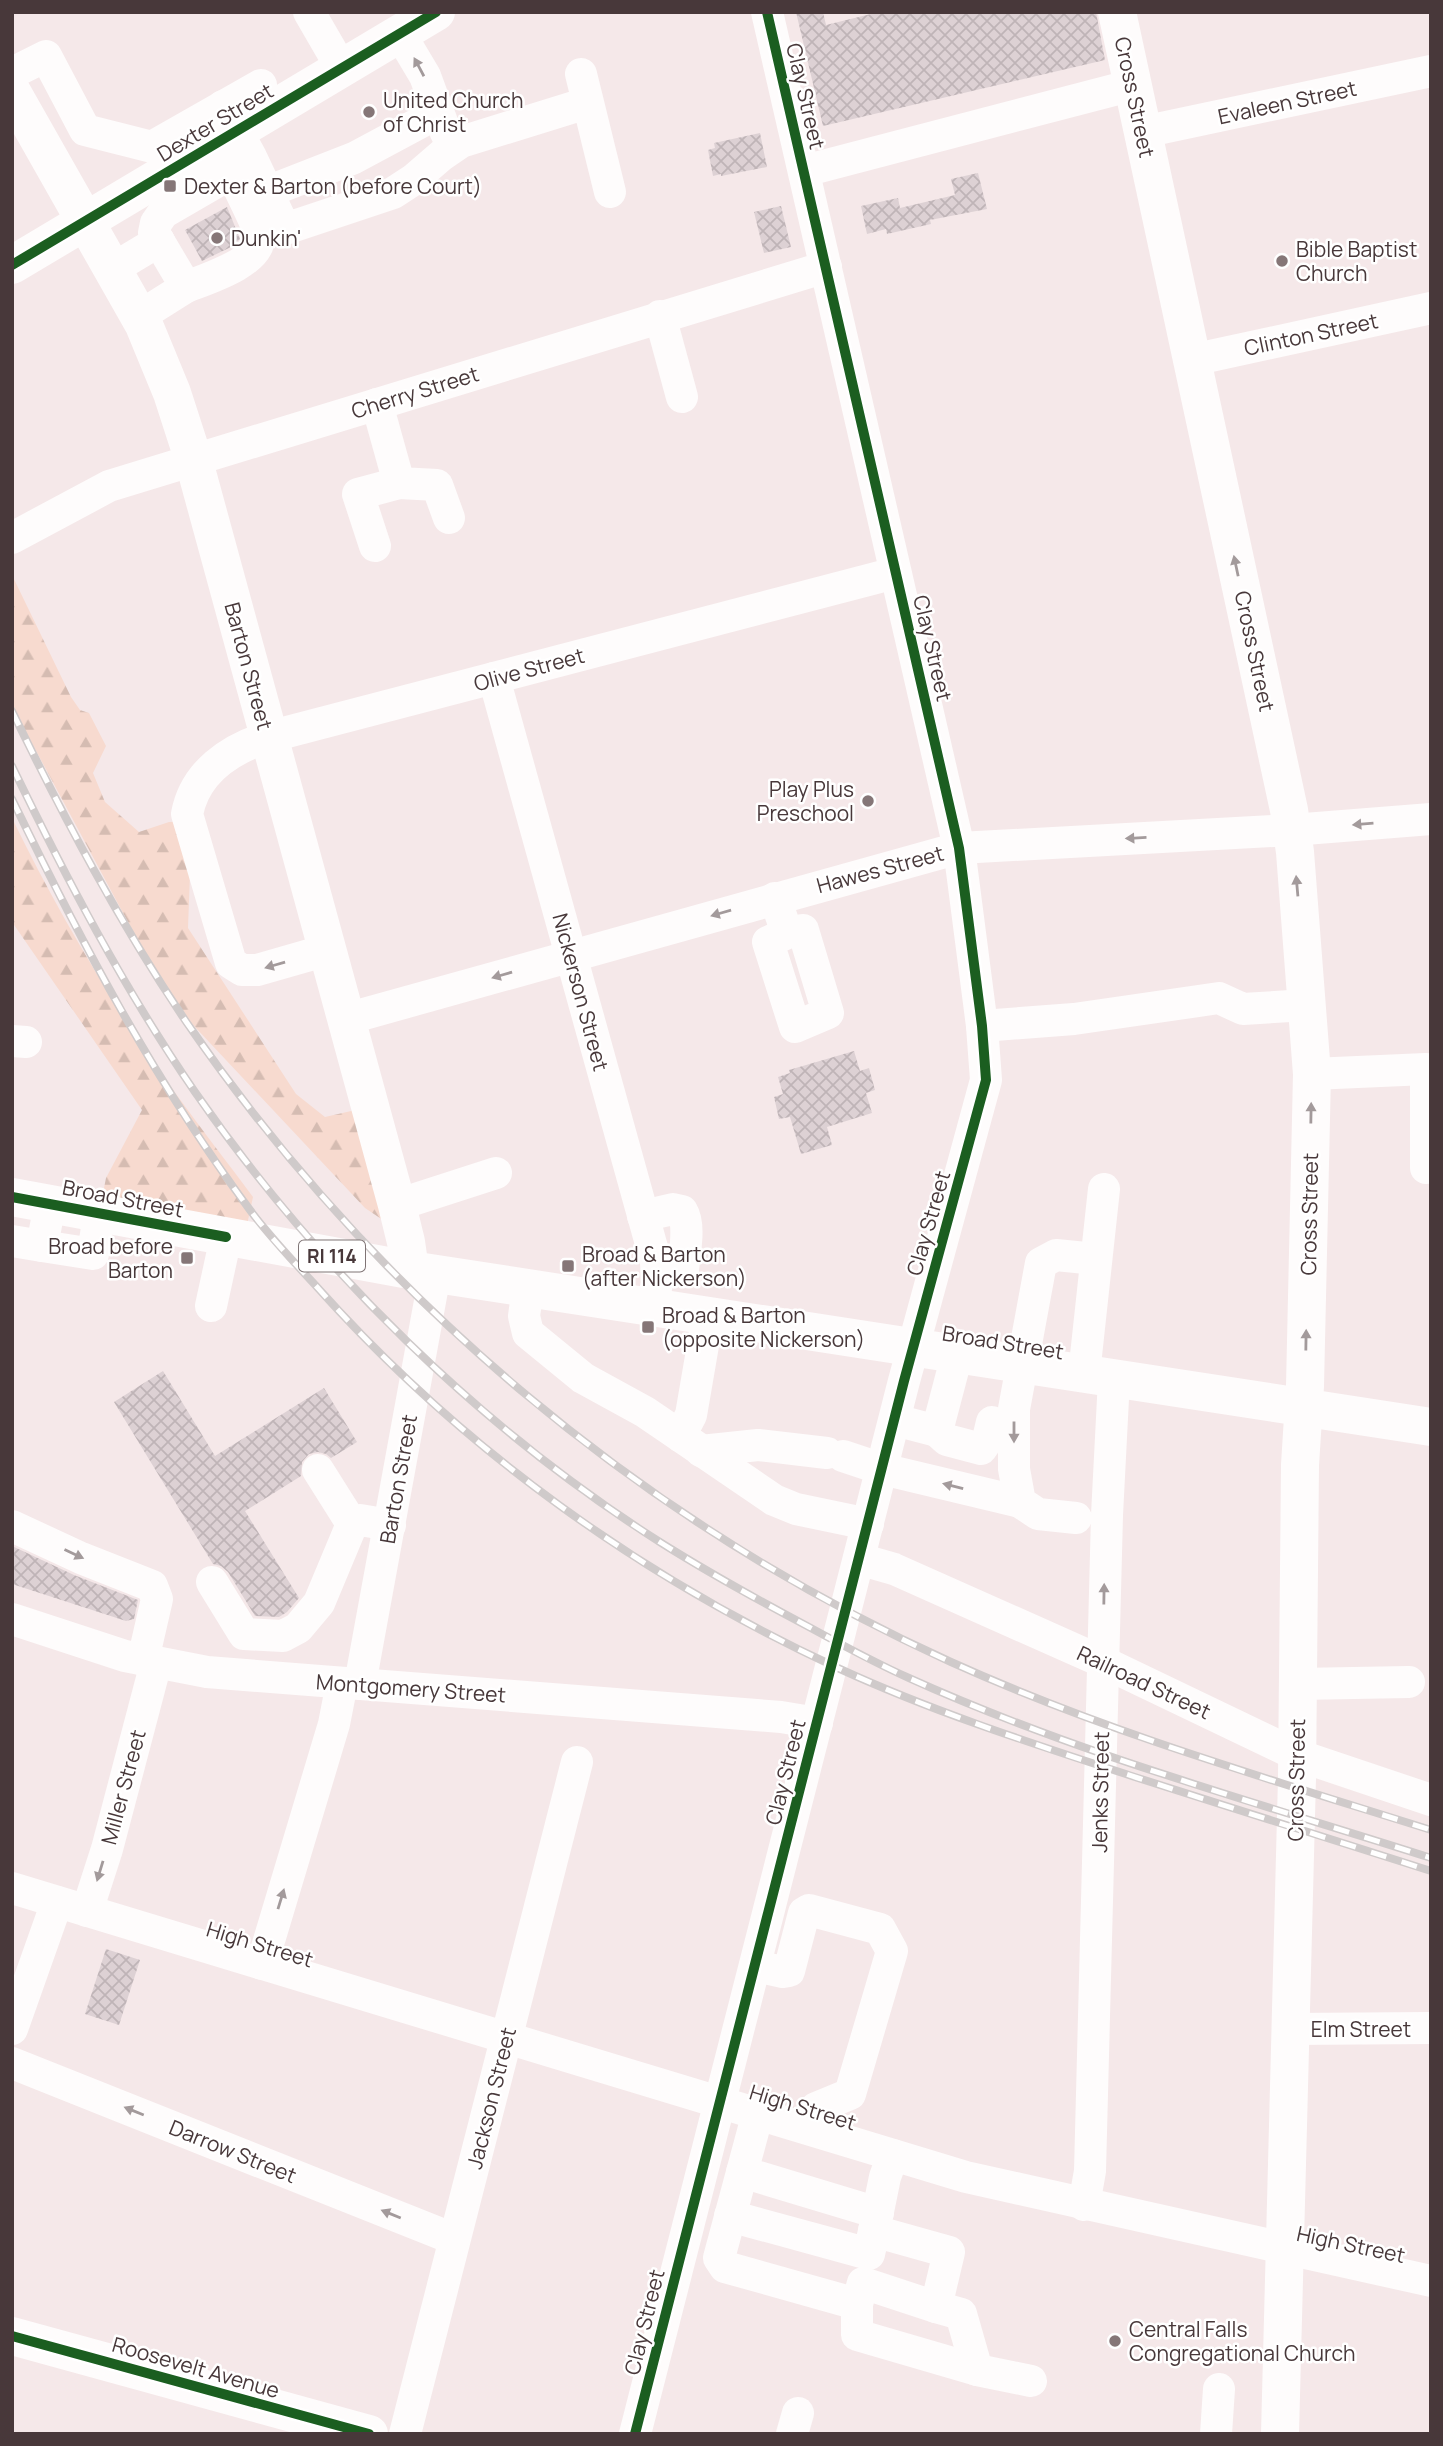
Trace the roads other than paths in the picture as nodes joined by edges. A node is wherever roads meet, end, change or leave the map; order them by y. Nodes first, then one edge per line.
1 (309, 12) edge
2 (767, 12) edge
3 (1117, 12) edge
4 (419, 20) edge
5 (342, 69) junction
6 (1431, 71) edge
7 (12, 73) edge
8 (261, 85) dead end
9 (1133, 85) junction
10 (12, 92) edge
11 (438, 113) junction
12 (85, 130) junction
13 (1143, 132) junction
14 (227, 139) junction
15 (452, 148) junction
16 (48, 154) junction
17 (804, 171) junction
18 (267, 192) junction
19 (610, 192) dead end
20 (87, 221) junction
21 (159, 241) junction
22 (12, 265) edge
23 (826, 267) junction
24 (114, 268) junction
25 (186, 287) junction
26 (1431, 308) edge
27 (140, 316) junction
28 (660, 316) junction
29 (1192, 360) junction
30 (682, 397) dead end
31 (377, 404) junction
32 (193, 458) junction
33 (399, 484) junction
34 (449, 517) dead end
35 (12, 538) edge
36 (375, 546) dead end
37 (895, 573) junction
38 (494, 678) junction
39 (268, 737) junction
40 (1431, 819) edge
41 (1292, 830) junction
42 (959, 848) junction
43 (775, 898) junction
44 (787, 933) dead end
45 (327, 950) junction
46 (571, 956) junction
47 (1307, 1005) junction
48 (346, 1019) junction
49 (982, 1026) junction
50 (1312, 1074) junction
51 (1426, 1168) dead end
52 (496, 1173) dead end
53 (1104, 1189) dead end
54 (12, 1197) edge
55 (50, 1205) junction
56 (397, 1205) junction
57 (99, 1214) junction
58 (643, 1216) junction
59 (243, 1240) junction
60 (27, 1244) edge
61 (1096, 1259) junction
62 (682, 1270) dead end
63 (420, 1277) junction
64 (528, 1288) junction
65 (211, 1306) dead end
66 (652, 1307) junction
67 (708, 1316) junction
68 (913, 1348) junction
69 (957, 1355) junction
70 (1024, 1365) junction
71 (1099, 1377) junction
72 (1303, 1408) junction
73 (895, 1420) junction
74 (992, 1422) dead end
75 (1431, 1427) edge
76 (937, 1431) junction
77 (690, 1443) junction
78 (854, 1460) junction
79 (318, 1470) dead end
80 (1020, 1502) junction
81 (1091, 1517) junction
82 (352, 1524) junction
83 (868, 1524) junction
84 (390, 1525) junction
85 (12, 1526) edge
86 (859, 1559) junction
87 (212, 1582) dead end
88 (12, 1619) edge
89 (150, 1662) junction
90 (1103, 1662) junction
91 (1409, 1682) dead end
92 (351, 1683) junction
93 (1298, 1684) junction
94 (817, 1723) junction
95 (577, 1762) dead end
96 (1297, 1766) junction
97 (1431, 1800) edge
98 (12, 1888) edge
99 (57, 1902) junction
100 (87, 1911) junction
101 (25, 1954) edge
102 (262, 1965) junction
103 (755, 1966) junction
104 (1431, 2028) edge
105 (12, 2029) edge
106 (1291, 2029) junction
107 (506, 2038) junction
108 (12, 2063) edge
109 (720, 2102) junction
110 (758, 2113) junction
111 (809, 2128) junction
112 (893, 2154) junction
113 (741, 2172) junction
114 (1084, 2205) junction
115 (730, 2217) junction
116 (454, 2239) junction
117 (1285, 2249) junction
118 (868, 2257) junction
119 (1431, 2281) edge
120 (936, 2307) junction
121 (12, 2336) edge
122 (977, 2370) junction
123 (1031, 2381) dead end
124 (1219, 2389) dead end
125 (369, 2434) edge
126 (405, 2434) edge
127 (635, 2434) edge
128 (1216, 2434) edge
129 (1280, 2434) edge

1 - 5 street
2 - 17 street, Clay Street
3 - 9 main road, Cross Street
4 - 5 main road, Dexter Street
11 -> 4 street
5 - 14 main road, Dexter Street
6 - 13 street, Evaleen Street
7 - 12 street
8 - 14 street
9 - 13 main road, Cross Street
9 - 17 street
10 - 16 main road, Barton Street
11 - 15 street
11 - 18 street
12 - 14 street
12 - 16 street
13 - 29 main road, Cross Street
14 - 18 street
14 - 20 main road, Dexter Street
14 - 21 street
14 - 25 street
15 - 18 street
15 - 19 street
16 - 20 main road, Barton Street
17 - 23 street, Clay Street
20 - 22 main road, Dexter Street
20 - 24 main road, Barton Street
21 - 24 street
21 - 25 street
23 - 28 street, Cherry Street
23 - 37 street, Clay Street
24 - 27 main road, Barton Street
25 - 27 street
26 - 29 street, Clinton Street
27 - 32 main road, Barton Street
28 - 30 street
28 - 31 street, Cherry Street
41 -> 29 main road, Cross Street
31 - 32 street, Cherry Street
31 - 33 street
32 - 35 street, Cherry Street
32 - 39 main road, Barton Street
33 - 34 street
33 - 36 street
37 - 38 street, Olive Street
37 - 42 street, Clay Street
38 - 39 street, Olive Street
38 - 46 street, Nickerson Street
39 - 45 main road, Barton Street
45 -> 39 street, Olive Street
40 -> 41 street, Hawes Street
41 -> 42 street, Hawes Street
47 -> 41 main road, Cross Street
42 - 43 street, Hawes Street
42 - 49 street, Clay Street
43 - 44 street
43 -> 46 street, Hawes Street
45 - 48 main road, Barton Street
46 -> 48 street, Hawes Street
46 - 58 street, Nickerson Street
47 - 49 street
47 - 50 main road, Cross Street
48 - 56 main road, Barton Street
49 - 68 street, Clay Street
50 - 51 street
72 -> 50 main road, Cross Street
52 - 56 street
53 - 61 street, Jenks Street
54 - 55 main road, Broad Street / RI 114
55 - 57 main road, Broad Street / RI 114
55 - 60 street
56 - 63 main road, Barton Street
57 - 59 main road, Broad Street / RI 114
57 - 60 street
58 - 62 street
58 - 66 street, Nickerson Street
59 - 63 main road, Broad Street / RI 114
59 - 65 street
61 - 70 street
61 - 71 street, Jenks Street
63 - 64 main road, Broad Street / RI 114
63 - 84 street, Barton Street
64 - 66 main road, Broad Street / RI 114
64 - 77 street
66 - 67 main road, Broad Street / RI 114
67 - 68 main road, Broad Street / RI 114
67 - 77 street
68 - 69 main road, Broad Street / RI 114
68 - 73 street, Clay Street
69 - 70 main road, Broad Street / RI 114
69 - 76 street
70 - 71 main road, Broad Street / RI 114
70 -> 80 street
71 - 72 main road, Broad Street / RI 114
71 - 81 street, Jenks Street
72 - 75 main road, Broad Street / RI 114
72 - 93 main road, Cross Street
73 - 76 street
73 - 78 street, Clay Street
74 - 76 street
77 - 78 street
77 - 83 street
80 -> 78 street
78 - 83 street, Clay Street
79 - 82 street
80 - 81 street
90 -> 81 street, Jenks Street
82 - 84 street
82 - 87 street
83 - 86 street, Clay Street
84 - 92 street, Barton Street
85 -> 89 street, Miller Street
86 - 90 street, Railroad Street
86 - 94 street, Clay Street
88 - 89 street, Montgomery Street
89 - 92 street, Montgomery Street
89 -> 100 street, Miller Street
90 - 96 street, Railroad Street
90 - 114 street, Jenks Street
91 - 93 street
92 - 94 street, Montgomery Street
102 -> 92 street, Barton Street
93 - 96 main road, Cross Street
94 - 103 street, Clay Street
95 - 107 street, Jackson Street
96 - 97 street, Railroad Street
96 - 106 main road, Cross Street
98 - 99 street, High Street
99 - 100 street, High Street
99 - 101 street
100 - 102 street, High Street
101 - 105 street
102 - 107 street, High Street
103 - 109 street, Clay Street
103 - 111 street
104 - 106 street, Elm Street
106 - 117 main road, Cross Street
107 - 109 street, High Street
107 - 116 street, Jackson Street
116 -> 108 street, Darrow Street
109 - 110 street, High Street
109 - 127 street, Clay Street
110 - 111 street, High Street
110 - 113 street
111 - 112 street, High Street
112 - 114 street, High Street
112 - 118 street
113 - 115 street
113 - 118 street
114 - 117 street, High Street
115 - 118 street
115 - 118 street
116 - 126 street, Jackson Street
117 - 119 street, High Street
117 - 129 main road, Cross Street
118 - 120 street
118 - 120 street
118 - 122 street
120 - 122 street
121 - 125 main road, Roosevelt Avenue
122 - 123 street
124 - 128 street

